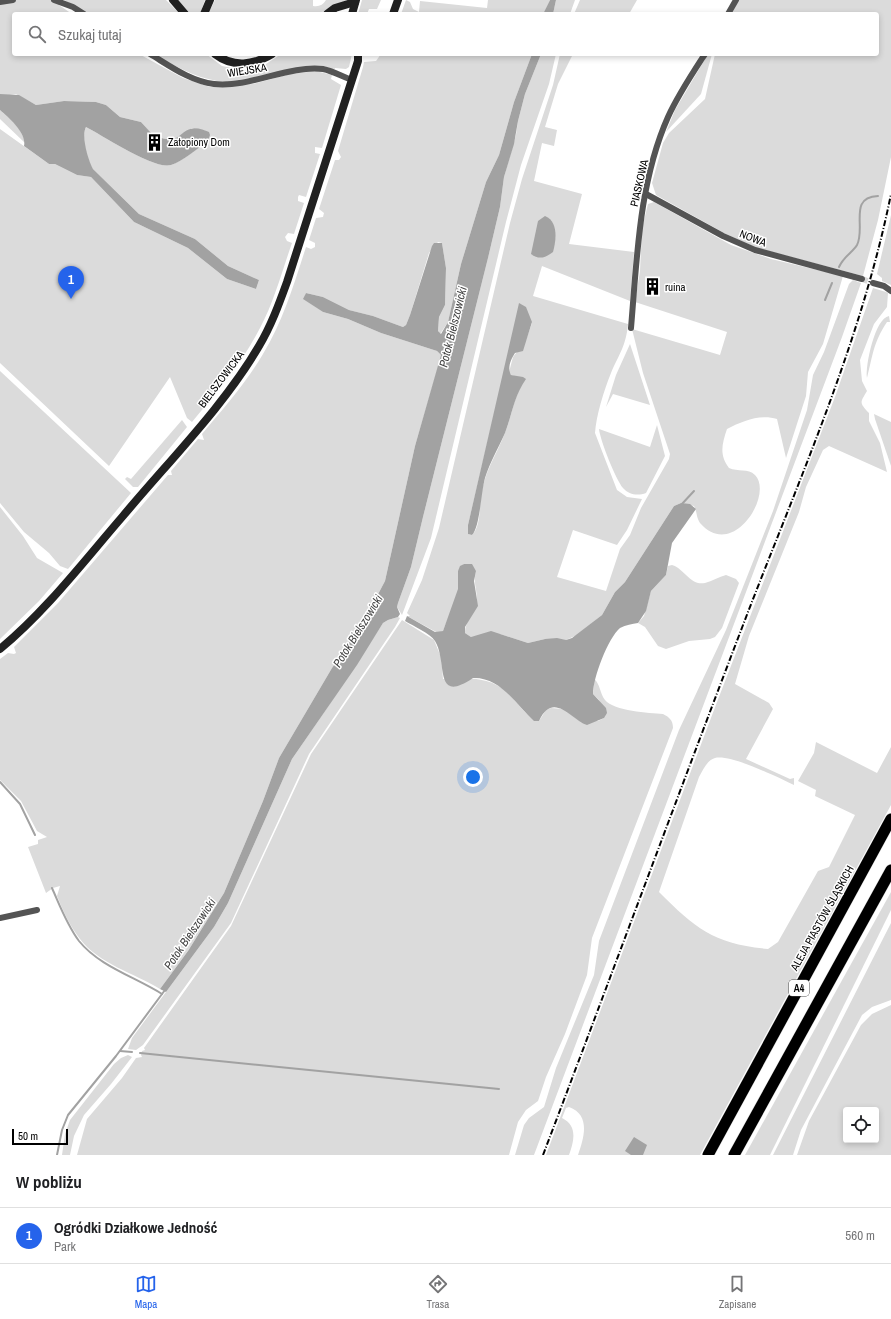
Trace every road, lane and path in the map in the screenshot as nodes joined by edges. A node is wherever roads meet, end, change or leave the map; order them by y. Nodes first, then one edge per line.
1 (13, 0) edge
2 (54, 0) edge
3 (172, 0) edge
4 (210, 0) edge
5 (398, 0) edge
6 (736, 0) edge
7 (356, 1) edge
8 (0, 2) edge
9 (81, 12) edge
10 (183, 12) edge
11 (205, 12) edge
12 (330, 12) edge
13 (351, 12) edge
14 (394, 12) edge
15 (729, 12) edge
16 (153, 56) edge
17 (218, 56) edge
18 (268, 56) edge
19 (704, 56) edge
20 (358, 58) edge
21 (352, 80) junction
22 (646, 194) junction
23 (862, 279) tunnel mouth
24 (873, 283) tunnel mouth
25 (891, 291) edge
26 (631, 328) dead end
27 (0, 649) edge
28 (891, 820) edge
29 (891, 870) edge
30 (37, 910) dead end
31 (0, 918) edge
32 (708, 1155) edge
33 (734, 1155) edge

1 - 8 street
2 - 9 street
3 - 10 street
4 - 11 street
5 - 14 street
6 - 15 street
7 - 12 street
7 - 13 street
16 - 21 street, WIEJSKA
17 - 18 street
19 - 22 street, PIASKOWA
20 - 21 street, BIELSZOWICKA
21 - 27 street, BIELSZOWICKA
22 - 23 street, NOWA
22 - 26 street, PIASKOWA
24 - 25 street
28 - 32 highway, ALEJA PIASTÓW ŚLĄSKICH / A4
29 - 33 highway, A4
30 - 31 street

